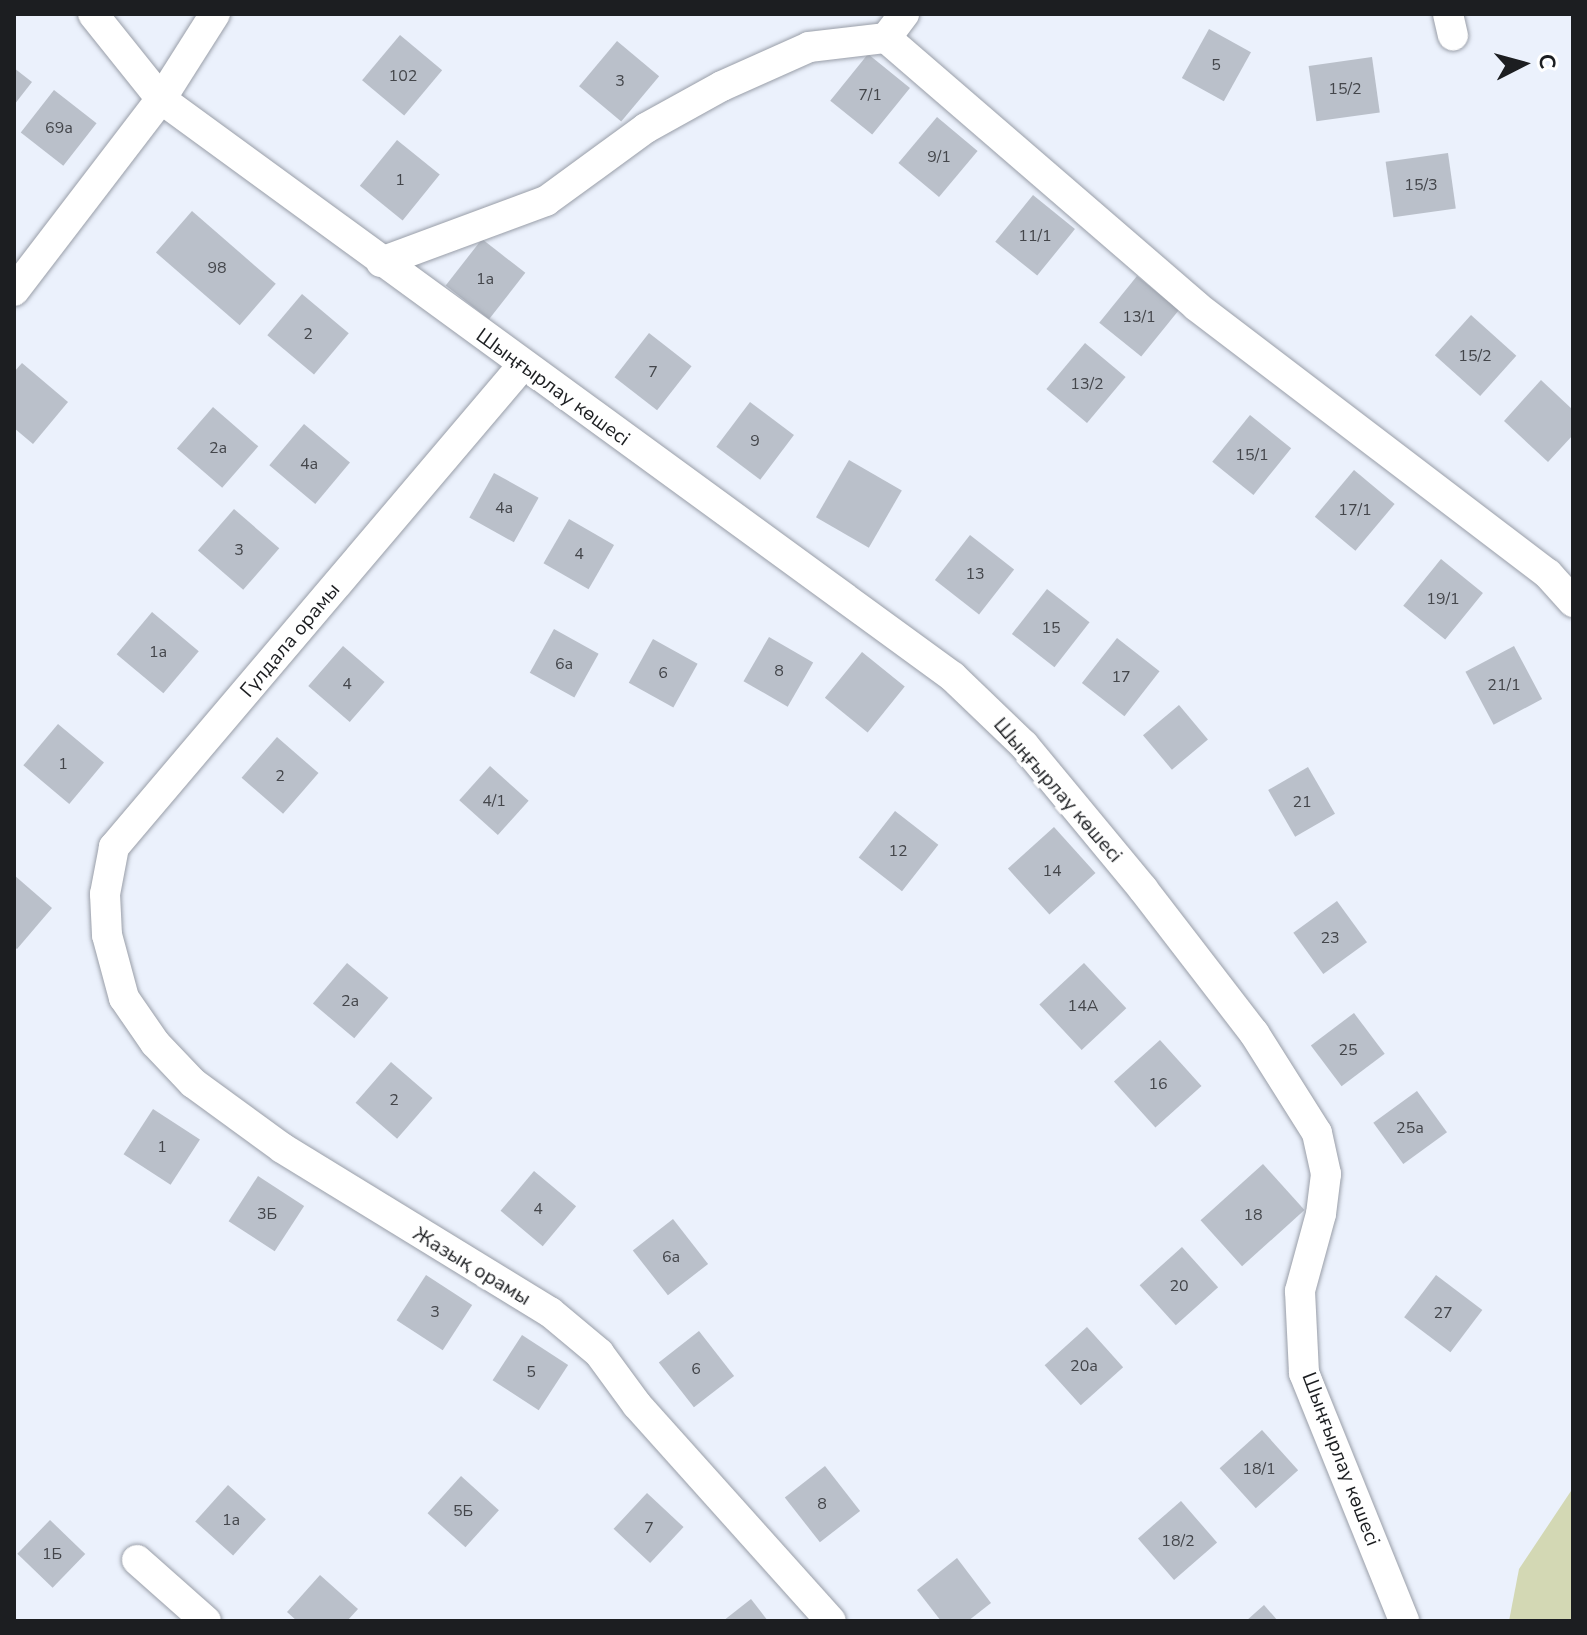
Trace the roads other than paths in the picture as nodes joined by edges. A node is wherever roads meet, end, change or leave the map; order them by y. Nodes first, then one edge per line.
1 (93, 14) edge
2 (215, 14) edge
3 (904, 14) edge
4 (886, 38) junction
5 (161, 99) junction
6 (381, 262) junction
7 (14, 291) edge
8 (522, 366) junction
9 (1573, 602) edge
10 (107, 935) joint
11 (137, 1560) dead end
12 (206, 1621) edge
13 (831, 1621) edge
14 (1404, 1621) edge

1 - 5 street, Шыңғырлау көшесі
2 - 5 street
3 - 4 street
4 - 6 street
4 - 9 street
5 - 6 street, Шыңғырлау көшесі
5 - 7 street
6 - 8 street, Шыңғырлау көшесі
8 - 10 street, Гүлдала орамы
8 - 14 street, Шыңғырлау көшесі
10 - 13 street, Жазық орамы
11 - 12 street

